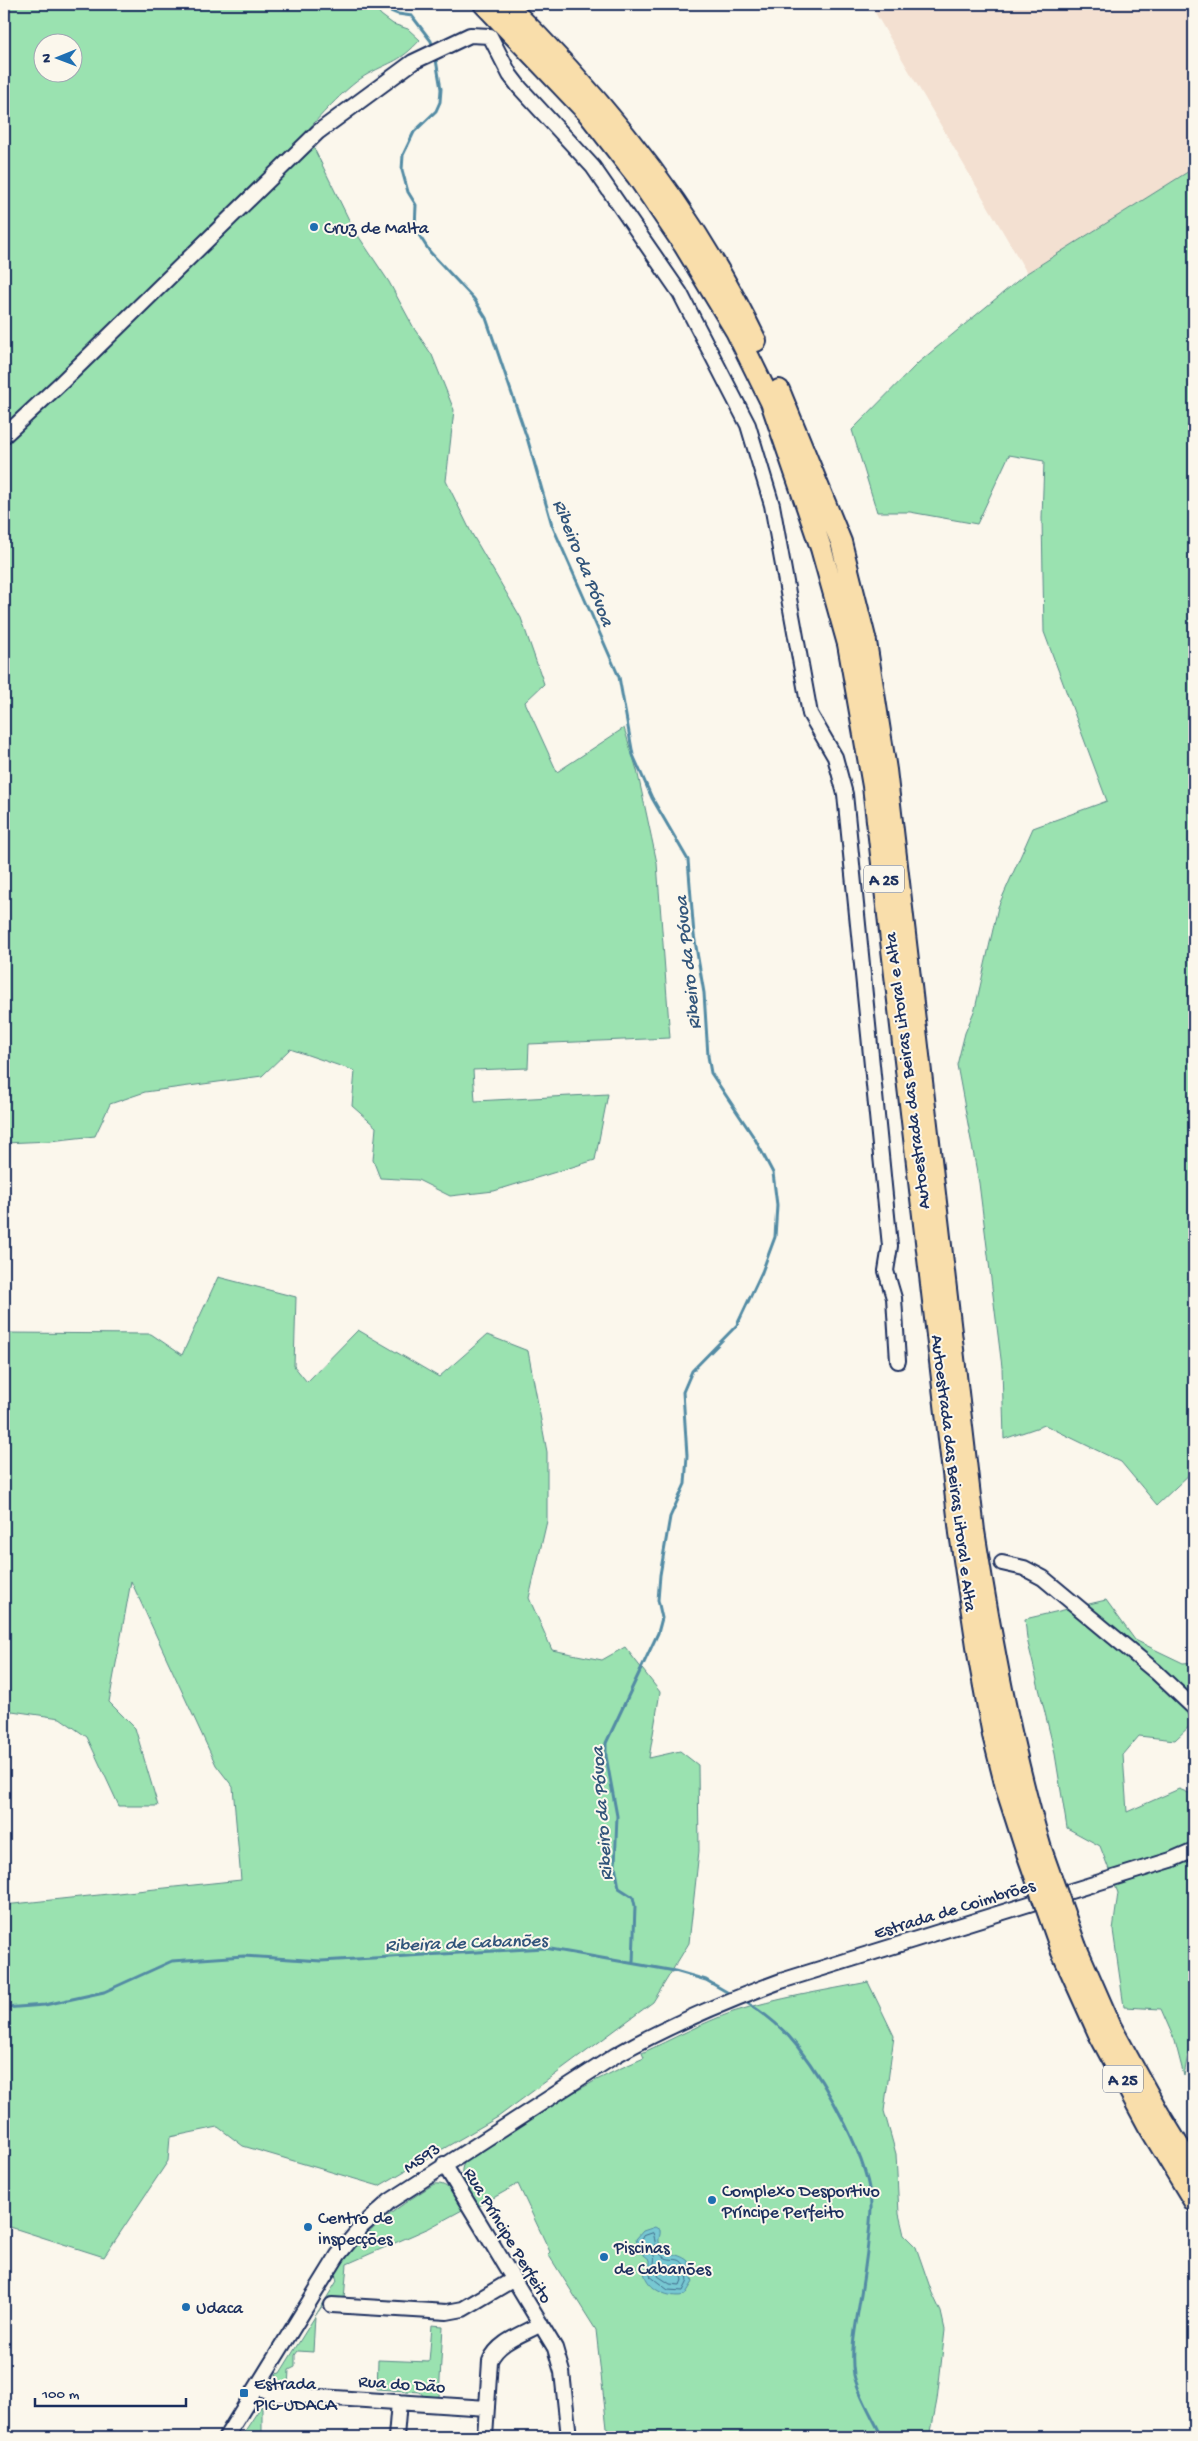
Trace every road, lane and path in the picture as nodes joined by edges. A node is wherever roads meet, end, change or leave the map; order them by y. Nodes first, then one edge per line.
1 (484, 4) edge
2 (506, 4) edge
3 (4, 436) edge
4 (898, 1361) dead end
5 (1002, 1563) dead end
6 (1194, 1708) edge
7 (1194, 1850) edge
8 (1034, 1851) junction
9 (1069, 1949) junction
10 (724, 2002) joint
11 (444, 2164) junction
12 (1194, 2171) edge
13 (1194, 2201) edge
14 (514, 2279) junction
15 (332, 2305) dead end
16 (542, 2324) junction
17 (257, 2387) junction
18 (399, 2402) junction
19 (487, 2408) junction
20 (226, 2437) edge
21 (396, 2437) edge
22 (485, 2437) edge
23 (568, 2437) edge

1 - 8 highway, Autoestrada das Beiras Litoral e Alta / A 25
2 - 8 highway, Autoestrada das Beiras Litoral e Alta / A 25
3 - 4 street
5 - 6 street
7 - 10 street, Estrada de Coimbrões
8 - 9 highway, Autoestrada das Beiras Litoral e Alta / A 25, bridge
9 - 12 highway, Autoestrada das Beiras Litoral e Alta / A 25
9 - 13 highway, Autoestrada das Beiras Litoral e Alta / A 25
10 - 11 street, M593
11 - 14 street, Rua Príncipe Perfeito
11 - 17 street, M593
14 - 15 street
14 - 16 street, Rua Príncipe Perfeito
16 - 19 street, Rua Príncipe Perfeito
16 - 23 street, Rua Príncipe Perfeito
17 - 18 street, Rua do Dão
17 - 20 street, M593
18 - 19 street, Rua do Dão
18 - 21 street
19 - 22 street, Rua Príncipe Perfeito

